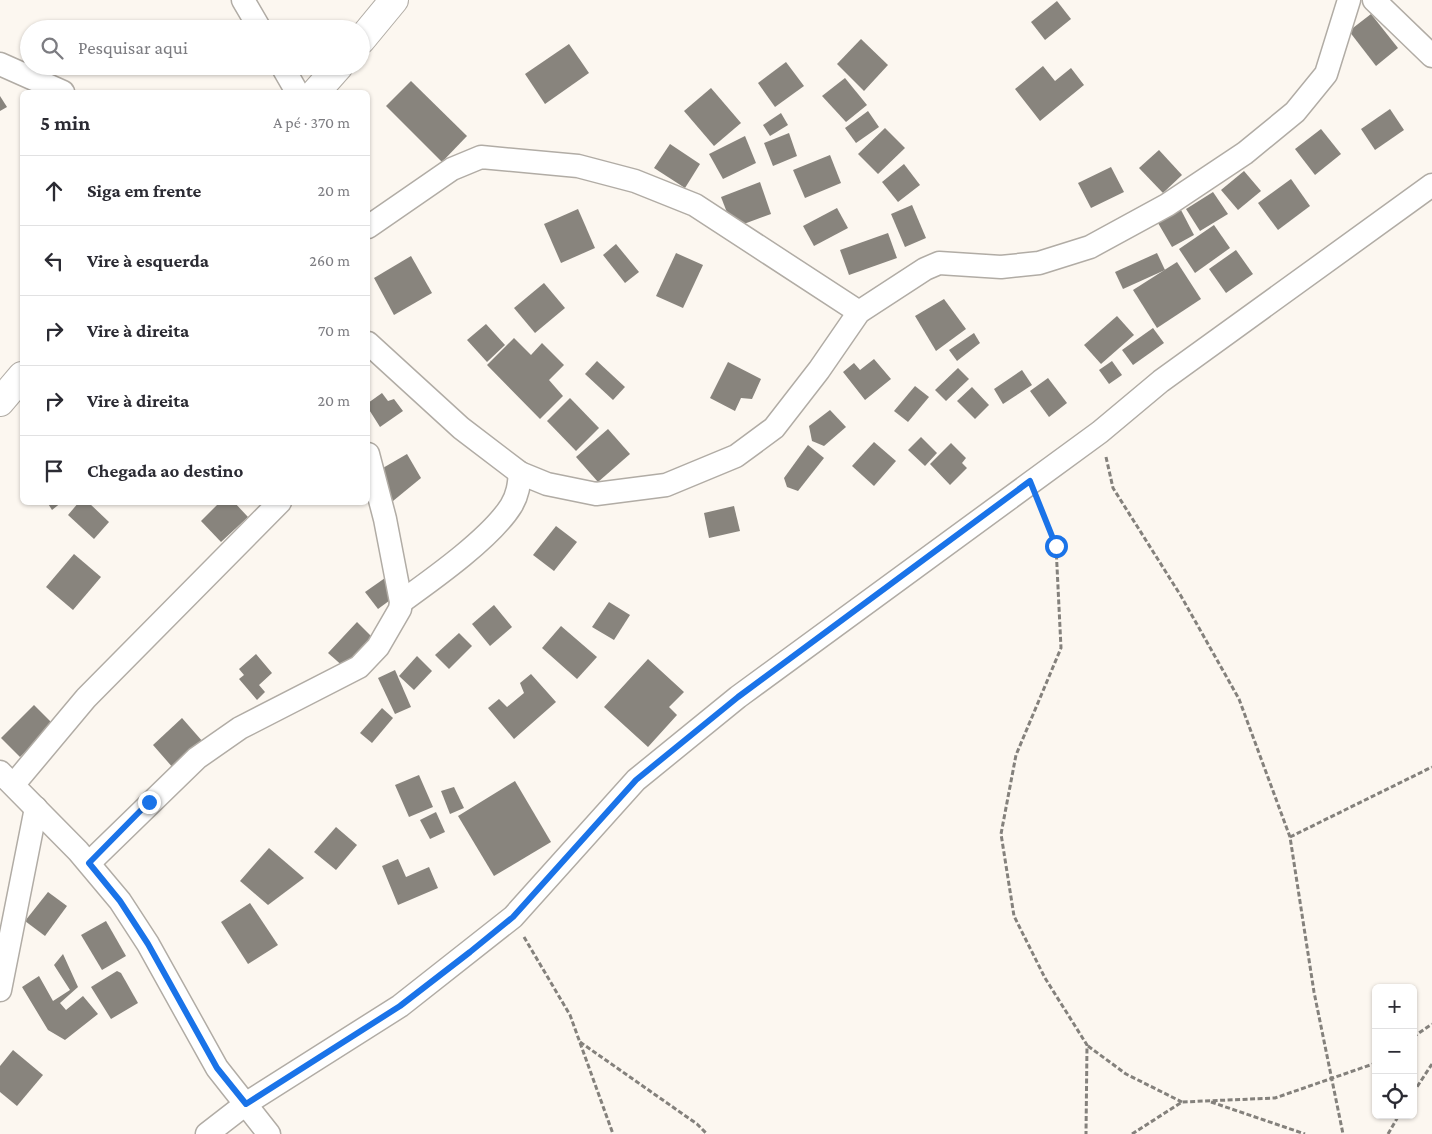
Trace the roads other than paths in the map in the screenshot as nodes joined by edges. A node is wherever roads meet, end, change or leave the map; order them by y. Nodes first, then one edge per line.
1 (243, 0) edge
2 (394, 0) edge
3 (1349, 0) edge
4 (1374, 0) edge
5 (255, 20) edge
6 (370, 29) edge
7 (1432, 56) edge
8 (0, 64) edge
9 (20, 73) edge
10 (24, 75) edge
11 (287, 75) edge
12 (331, 75) edge
13 (58, 90) edge
14 (296, 90) edge
15 (318, 90) edge
16 (1432, 185) edge
17 (370, 226) edge
18 (859, 312) junction
19 (370, 345) edge
20 (20, 378) edge
21 (0, 402) edge
22 (370, 462) edge
23 (520, 472) junction
24 (277, 505) edge
25 (401, 602) junction
26 (7, 778) edge
27 (36, 808) junction
28 (89, 863) junction
29 (1, 984) edge
30 (246, 1104) junction
31 (207, 1134) edge
32 (270, 1134) edge

1 - 5 street
2 - 6 main road
3 - 18 street
4 - 7 street
8 - 9 street
10 - 13 street
11 - 14 street
12 - 15 main road
16 - 30 street
17 - 18 street
18 - 23 street
19 - 23 street
20 - 21 main road
22 - 25 street
23 - 25 street
24 - 26 street
25 - 28 street
26 - 27 street
27 - 28 street
27 - 29 street
28 - 30 street
30 - 31 street
30 - 32 street

